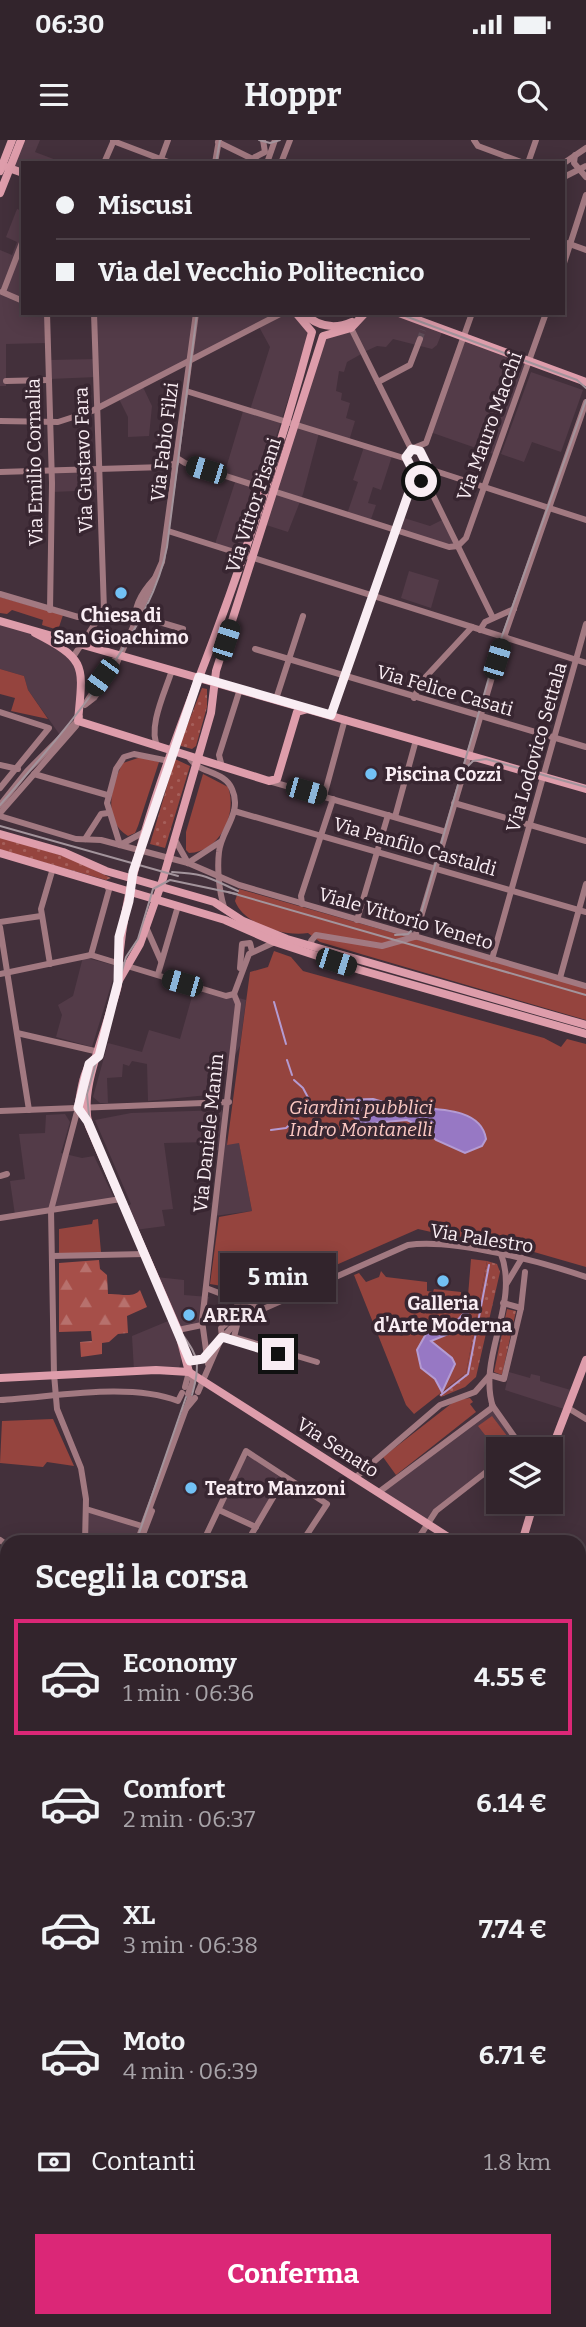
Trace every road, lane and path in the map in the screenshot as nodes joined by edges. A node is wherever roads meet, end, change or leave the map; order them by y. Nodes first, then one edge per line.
1 (168, 140) edge
2 (263, 140) edge
3 (275, 140) edge
4 (290, 140) edge
5 (474, 140) edge
6 (536, 140) edge
7 (20, 141) edge
8 (113, 141) edge
9 (219, 141) edge
10 (586, 148) edge
11 (283, 153) junction
12 (575, 155) junction
13 (255, 157) junction
14 (161, 159) junction
15 (105, 161) edge
16 (166, 161) edge
17 (215, 161) edge
18 (264, 161) edge
19 (266, 161) edge
20 (267, 161) edge
21 (281, 161) edge
22 (520, 161) edge
23 (527, 161) edge
24 (565, 162) edge
25 (3, 167) edge
26 (583, 167) edge
27 (21, 172) edge
28 (565, 176) edge
29 (586, 177) edge
30 (0, 193) edge
31 (586, 195) edge
32 (567, 243) edge
33 (21, 245) edge
34 (586, 250) edge
35 (1, 292) edge
36 (21, 300) edge
37 (47, 315) edge
38 (94, 315) edge
39 (196, 315) edge
40 (278, 315) edge
41 (298, 315) edge
42 (306, 315) edge
43 (364, 315) edge
44 (409, 315) edge
45 (471, 315) edge
46 (545, 315) edge
47 (351, 328) junction
48 (312, 333) junction
49 (464, 335) junction
50 (322, 337) junction
51 (420, 339) tunnel mouth
52 (190, 361) junction
53 (529, 361) junction
54 (49, 380) junction
55 (6, 381) dead end
56 (378, 382) junction
57 (586, 383) edge
58 (186, 391) junction
59 (586, 402) edge
60 (97, 409) junction
61 (586, 415) edge
62 (0, 422) edge
63 (50, 422) junction
64 (290, 424) junction
65 (576, 431) junction
66 (414, 449) junction
67 (407, 459) junction
68 (177, 460) junction
69 (100, 469) junction
70 (429, 469) junction
71 (52, 471) junction
72 (0, 472) edge
73 (415, 475) junction
74 (426, 481) junction
75 (485, 487) junction
76 (263, 488) junction
77 (273, 491) junction
78 (549, 508) junction
79 (586, 520) edge
80 (396, 530) junction
81 (168, 531) junction
82 (458, 546) junction
83 (242, 553) junction
84 (253, 557) junction
85 (0, 594) edge
86 (373, 596) junction
87 (104, 608) junction
88 (514, 608) junction
89 (50, 610) junction
90 (303, 616) dead end
91 (138, 618) junction
92 (493, 618) junction
93 (0, 621) edge
94 (586, 624) edge
95 (23, 627) junction
96 (472, 627) junction
97 (183, 629) dead end
98 (480, 630) junction
99 (503, 637) junction
100 (81, 643) junction
101 (255, 649) dead end
102 (120, 654) junction
103 (73, 657) junction
104 (288, 660) junction
105 (576, 660) junction
106 (586, 663) edge
107 (178, 671) junction
108 (199, 677) junction
109 (344, 677) junction
110 (213, 681) junction
111 (240, 689) junction
112 (414, 698) junction
113 (276, 699) junction
114 (286, 702) junction
115 (309, 709) junction
116 (0, 712) edge
117 (297, 712) junction
118 (331, 715) junction
119 (480, 716) junction
120 (345, 719) junction
121 (78, 721) junction
122 (47, 731) junction
123 (553, 738) junction
124 (56, 740) junction
125 (416, 740) junction
126 (158, 747) junction
127 (586, 747) edge
128 (172, 752) junction
129 (468, 755) junction
130 (169, 761) junction
131 (193, 761) junction
132 (0, 765) edge
133 (223, 768) junction
134 (16, 769) junction
135 (30, 773) junction
136 (544, 776) junction
137 (269, 781) junction
138 (0, 788) edge
139 (586, 789) edge
140 (107, 794) junction
141 (324, 796) junction
142 (333, 799) junction
143 (454, 803) junction
144 (0, 805) edge
145 (234, 811) junction
146 (108, 813) junction
147 (0, 815) edge
148 (391, 816) junction
149 (150, 822) junction
150 (530, 825) junction
151 (446, 832) junction
152 (0, 834) edge
153 (320, 835) junction
154 (173, 837) junction
155 (85, 839) junction
156 (586, 841) edge
157 (120, 845) junction
158 (142, 850) junction
159 (216, 850) junction
160 (377, 852) junction
161 (0, 853) edge
162 (168, 858) junction
163 (188, 863) junction
164 (53, 868) junction
165 (435, 869) junction
166 (110, 873) junction
167 (220, 875) junction
168 (132, 879) junction
169 (106, 884) junction
170 (586, 884) edge
171 (160, 887) junction
172 (131, 891) junction
173 (512, 891) junction
174 (155, 897) junction
175 (302, 904) junction
176 (178, 906) junction
177 (224, 907) junction
178 (582, 911) edge
179 (41, 916) junction
180 (357, 920) junction
181 (0, 922) edge
182 (241, 923) junction
183 (0, 927) edge
184 (146, 927) junction
185 (415, 937) junction
186 (275, 942) junction
187 (313, 946) junction
188 (250, 952) junction
189 (91, 955) junction
190 (492, 959) junction
191 (162, 961) junction
192 (117, 963) junction
193 (50, 964) junction
194 (129, 966) junction
195 (4, 974) edge
196 (158, 974) junction
197 (560, 978) junction
198 (118, 982) junction
199 (240, 984) junction
200 (427, 984) junction
201 (586, 986) edge
202 (234, 994) junction
203 (586, 1025) edge
204 (17, 1033) junction
205 (586, 1034) edge
206 (99, 1054) junction
207 (229, 1102) junction
208 (81, 1108) junction
209 (29, 1110) junction
210 (0, 1111) edge
211 (121, 1199) junction
212 (51, 1210) junction
213 (0, 1218) edge
214 (145, 1254) junction
215 (501, 1254) junction
216 (52, 1256) junction
217 (522, 1258) junction
218 (525, 1272) dead end
219 (586, 1278) edge
220 (507, 1283) junction
221 (206, 1288) junction
222 (236, 1300) junction
223 (503, 1303) junction
224 (258, 1308) junction
225 (521, 1308) junction
226 (239, 1316) junction
227 (202, 1325) junction
228 (178, 1329) junction
229 (221, 1339) junction
230 (234, 1340) junction
231 (184, 1350) junction
232 (207, 1354) junction
233 (586, 1360) edge
234 (316, 1364) dead end
235 (208, 1366) junction
236 (188, 1371) junction
237 (54, 1374) junction
238 (490, 1375) junction
239 (0, 1378) edge
240 (202, 1381) junction
241 (481, 1388) junction
242 (190, 1394) junction
243 (55, 1397) junction
244 (0, 1399) edge
245 (493, 1407) junction
246 (568, 1408) junction
247 (586, 1419) edge
248 (512, 1437) edge
249 (557, 1437) edge
250 (486, 1472) edge
251 (285, 1477) junction
252 (356, 1477) junction
253 (153, 1492) junction
254 (379, 1492) junction
255 (86, 1509) junction
256 (219, 1510) junction
257 (530, 1514) edge
258 (427, 1524) junction
259 (142, 1526) junction
260 (256, 1527) junction
261 (85, 1535) edge
262 (139, 1535) edge
263 (141, 1535) edge
264 (206, 1535) edge
265 (251, 1535) edge
266 (307, 1535) edge
267 (420, 1535) edge
268 (445, 1535) edge
269 (524, 1535) edge

1 - 14 street
2 - 13 street
3 - 19 street
4 - 11 street
5 - 22 street
6 - 23 street
7 - 25 street
8 - 14 street
8 - 15 street
9 - 13 street
9 - 17 street
10 - 12 street
11 - 20 street
11 - 21 street
12 - 24 street
12 - 26 street
13 - 18 street
14 - 16 street
25 - 27 street
25 - 30 street
26 - 28 street
26 - 29 street
31 - 32 street
32 - 34 street
33 - 35 street
35 - 36 street
37 - 54 street, Via Emilio Cornalia
38 - 60 street, Via Gustavo Fara
39 - 52 street, Via Fabio Filzi
40 - 52 street
41 - 48 street
42 - 43 street
43 - 47 street
44 - 49 street
45 - 49 street
46 - 53 street, Via Mauro Macchi
47 - 50 street
47 - 56 street
48 - 50 street
48 - 64 street, Via Vittor Pisani
49 - 53 street
49 - 66 street
50 - 64 street, Via Vittor Pisani
51 - 56 street
52 - 58 street, Via Fabio Filzi
52 - 60 street
53 - 57 street
53 - 75 street, Via Mauro Macchi
54 - 55 street
54 - 63 street, Via Emilio Cornalia
56 - 66 street
58 - 64 street
58 - 68 street, Via Fabio Filzi
59 - 65 street
60 - 63 street
60 - 69 street, Via Gustavo Fara
61 - 65 street
62 - 63 street
63 - 71 street, Via Emilio Cornalia
64 - 67 street
64 - 76 street, Via Vittor Pisani
64 - 77 street, Via Vittor Pisani
65 - 78 street
66 - 67 street
66 - 70 street
67 - 73 street
68 - 69 street
68 - 76 street
68 - 81 street, Via Fabio Filzi
69 - 71 street
69 - 87 street, Via Gustavo Fara
70 - 74 street
70 - 75 street
71 - 72 street
71 - 89 street, Via Emilio Cornalia
73 - 74 street
73 - 80 street
74 - 82 street
75 - 78 street
75 - 82 street, Via Mauro Macchi
76 - 83 street, Via Vittor Pisani
77 - 80 street
77 - 84 street, Via Vittor Pisani
78 - 79 street
78 - 88 street
80 - 82 street
80 - 86 street
81 - 83 street
81 - 91 street, Via Fabio Filzi
82 - 92 street
83 - 84 street
83 - 108 street, Via Vittor Pisani
84 - 86 street
84 - 110 street, Via Vittor Pisani
85 - 89 street
86 - 96 street
86 - 109 street
87 - 89 street
87 - 100 street
88 - 92 street
88 - 99 street
90 - 104 street
91 - 97 street
91 - 102 street, Via Fabio Filzi
92 - 98 street
93 - 95 street
94 - 105 street, Via Lodovico Settala
95 - 100 street
95 - 103 street
96 - 98 street
96 - 112 street
98 - 99 street
99 - 105 street
99 - 119 street
100 - 102 street
100 - 103 street
101 - 104 street, Via Felice Casati
102 - 107 street
102 - 121 street, Via Fabio Filzi
103 - 121 street
104 - 109 street, Via Felice Casati
104 - 113 street
105 - 106 street
105 - 123 street, Via Lodovico Settala
107 - 108 street
107 - 126 street
108 - 110 street
108 - 128 street, Via Vittor Pisani
109 - 112 street, Via Felice Casati
109 - 118 street
110 - 111 street
110 - 131 street, Via Vittor Pisani
111 - 113 street
111 - 133 street
112 - 119 street, Via Felice Casati
113 - 114 street
114 - 115 street
114 - 117 street
115 - 117 street
115 - 118 street
116 - 122 street
117 - 137 street
118 - 120 street
119 - 123 street, Via Felice Casati
119 - 129 street
120 - 125 street
120 - 141 street
121 - 124 street
121 - 126 street
121 - 135 street
122 - 124 street
122 - 134 street
123 - 127 street, Via Felice Casati
123 - 136 street, Via Lodovico Settala
124 - 135 street
125 - 129 street
125 - 148 street
126 - 128 street
128 - 130 street, Via Vittor Pisani
128 - 131 street
129 - 136 street
129 - 143 street
130 - 140 street
130 - 149 street, Via Vittor Pisani
131 - 133 street
131 - 145 street
131 - 154 street, Via Vittor Pisani
132 - 134 street
133 - 137 street
134 - 135 street
134 - 138 street
135 - 140 street
135 - 144 street
135 - 147 street
136 - 139 street
136 - 150 street, Via Lodovico Settala
137 - 141 street
140 - 146 street
141 - 142 street
142 - 148 street
142 - 153 street
143 - 150 street
143 - 151 street
145 - 153 street, Via Panfilo Castaldi
145 - 159 street
146 - 155 street
146 - 157 street
147 - 155 street, Viale Vittorio Veneto
148 - 151 street
148 - 160 street
149 - 157 street
149 - 158 street, Via Vittor Pisani
150 - 156 street
150 - 173 street, Via Lodovico Settala
151 - 165 street
152 - 166 street
153 - 160 street, Via Panfilo Castaldi
153 - 175 street
154 - 162 street, Via Vittor Pisani
154 - 163 street
155 - 157 street, Viale Vittorio Veneto
157 - 158 street, Viale Vittorio Veneto
158 - 162 street, Viale Vittorio Veneto
158 - 168 street, Via Vittor Pisani
159 - 163 street
159 - 167 street
160 - 165 street, Via Panfilo Castaldi
160 - 180 street
161 - 164 street
162 - 163 street, Viale Vittorio Veneto
162 - 171 street, Via Vittor Pisani
163 - 167 street, Viale Vittorio Veneto
164 - 169 street
164 - 179 street
165 - 173 street, Via Panfilo Castaldi
165 - 185 street
166 - 168 street
166 - 169 street
167 - 175 street, Viale Vittorio Veneto
167 - 177 street
168 - 171 street
168 - 172 street, Via Vittor Pisani
169 - 172 street
169 - 189 street
170 - 178 street
171 - 174 street, Via Vittor Pisani
171 - 177 street
172 - 174 street
172 - 192 street, Via Vittor Pisani
173 - 178 street, Via Panfilo Castaldi
173 - 190 street, Via Lodovico Settala
174 - 176 street
174 - 184 street, Via Vittor Pisani
175 - 180 street, Viale Vittorio Veneto
176 - 182 street
176 - 191 street
177 - 182 street
178 - 197 street
179 - 181 street
179 - 193 street
180 - 185 street, Viale Vittorio Veneto
182 - 186 street
182 - 187 street
183 - 195 street
184 - 191 street
184 - 194 street, Via Vittor Pisani
185 - 187 street
185 - 190 street, Viale Vittorio Veneto
186 - 188 street
186 - 200 street
187 - 200 street
188 - 199 street
188 - 199 street
189 - 192 street
189 - 193 street
190 - 197 street, Viale Vittorio Veneto
191 - 196 street
192 - 194 street
192 - 198 street, Via Vittor Pisani
193 - 195 street
194 - 196 street
194 - 198 street, Via Vittor Pisani
195 - 204 street
196 - 202 street
197 - 201 street, Viale Vittorio Veneto
198 - 206 street
199 - 202 street
200 - 203 street
200 - 205 street
202 - 207 street, Via Daniele Manin
204 - 206 street
204 - 209 street
206 - 208 street
207 - 208 street
207 - 221 street, Via Daniele Manin
208 - 209 street
208 - 211 street
208 - 212 street
209 - 210 street
211 - 212 street
211 - 214 street
212 - 213 street
212 - 216 street
214 - 216 street
214 - 228 street
215 - 217 street, Via Palestro
215 - 220 street
215 - 224 street, Via Palestro
216 - 237 street
217 - 219 street, Via Palestro
217 - 220 street
218 - 225 street
220 - 223 street
221 - 222 street
221 - 227 street, Via Daniele Manin
222 - 224 street
222 - 226 street
223 - 225 street
223 - 238 street
224 - 226 street, Via Palestro
225 - 238 street
226 - 229 street, Via Palestro
226 - 230 street
227 - 228 street
227 - 232 street, Via Daniele Manin
228 - 231 street
229 - 230 street
229 - 232 street, Via Palestro
229 - 235 street
230 - 234 street
231 - 232 street
231 - 236 street
232 - 235 street, Via Daniele Manin
233 - 246 street
235 - 240 street
236 - 237 street
236 - 240 street, Via Senato
236 - 242 street
237 - 239 street
237 - 243 street
238 - 241 street
238 - 245 street
240 - 242 street
240 - 252 street, Via Senato
241 - 245 street
241 - 252 street
242 - 243 street
242 - 253 street
243 - 244 street
243 - 255 street
245 - 248 street
245 - 254 street
246 - 247 street
246 - 249 street
250 - 258 street
251 - 256 street
251 - 260 street
251 - 266 street
252 - 254 street, Via Senato
253 - 259 street
253 - 263 street
254 - 258 street, Via Senato
255 - 259 street
255 - 261 street
256 - 260 street
256 - 264 street
257 - 269 street
258 - 267 street
258 - 268 street, Via Senato
259 - 262 street
260 - 265 street

